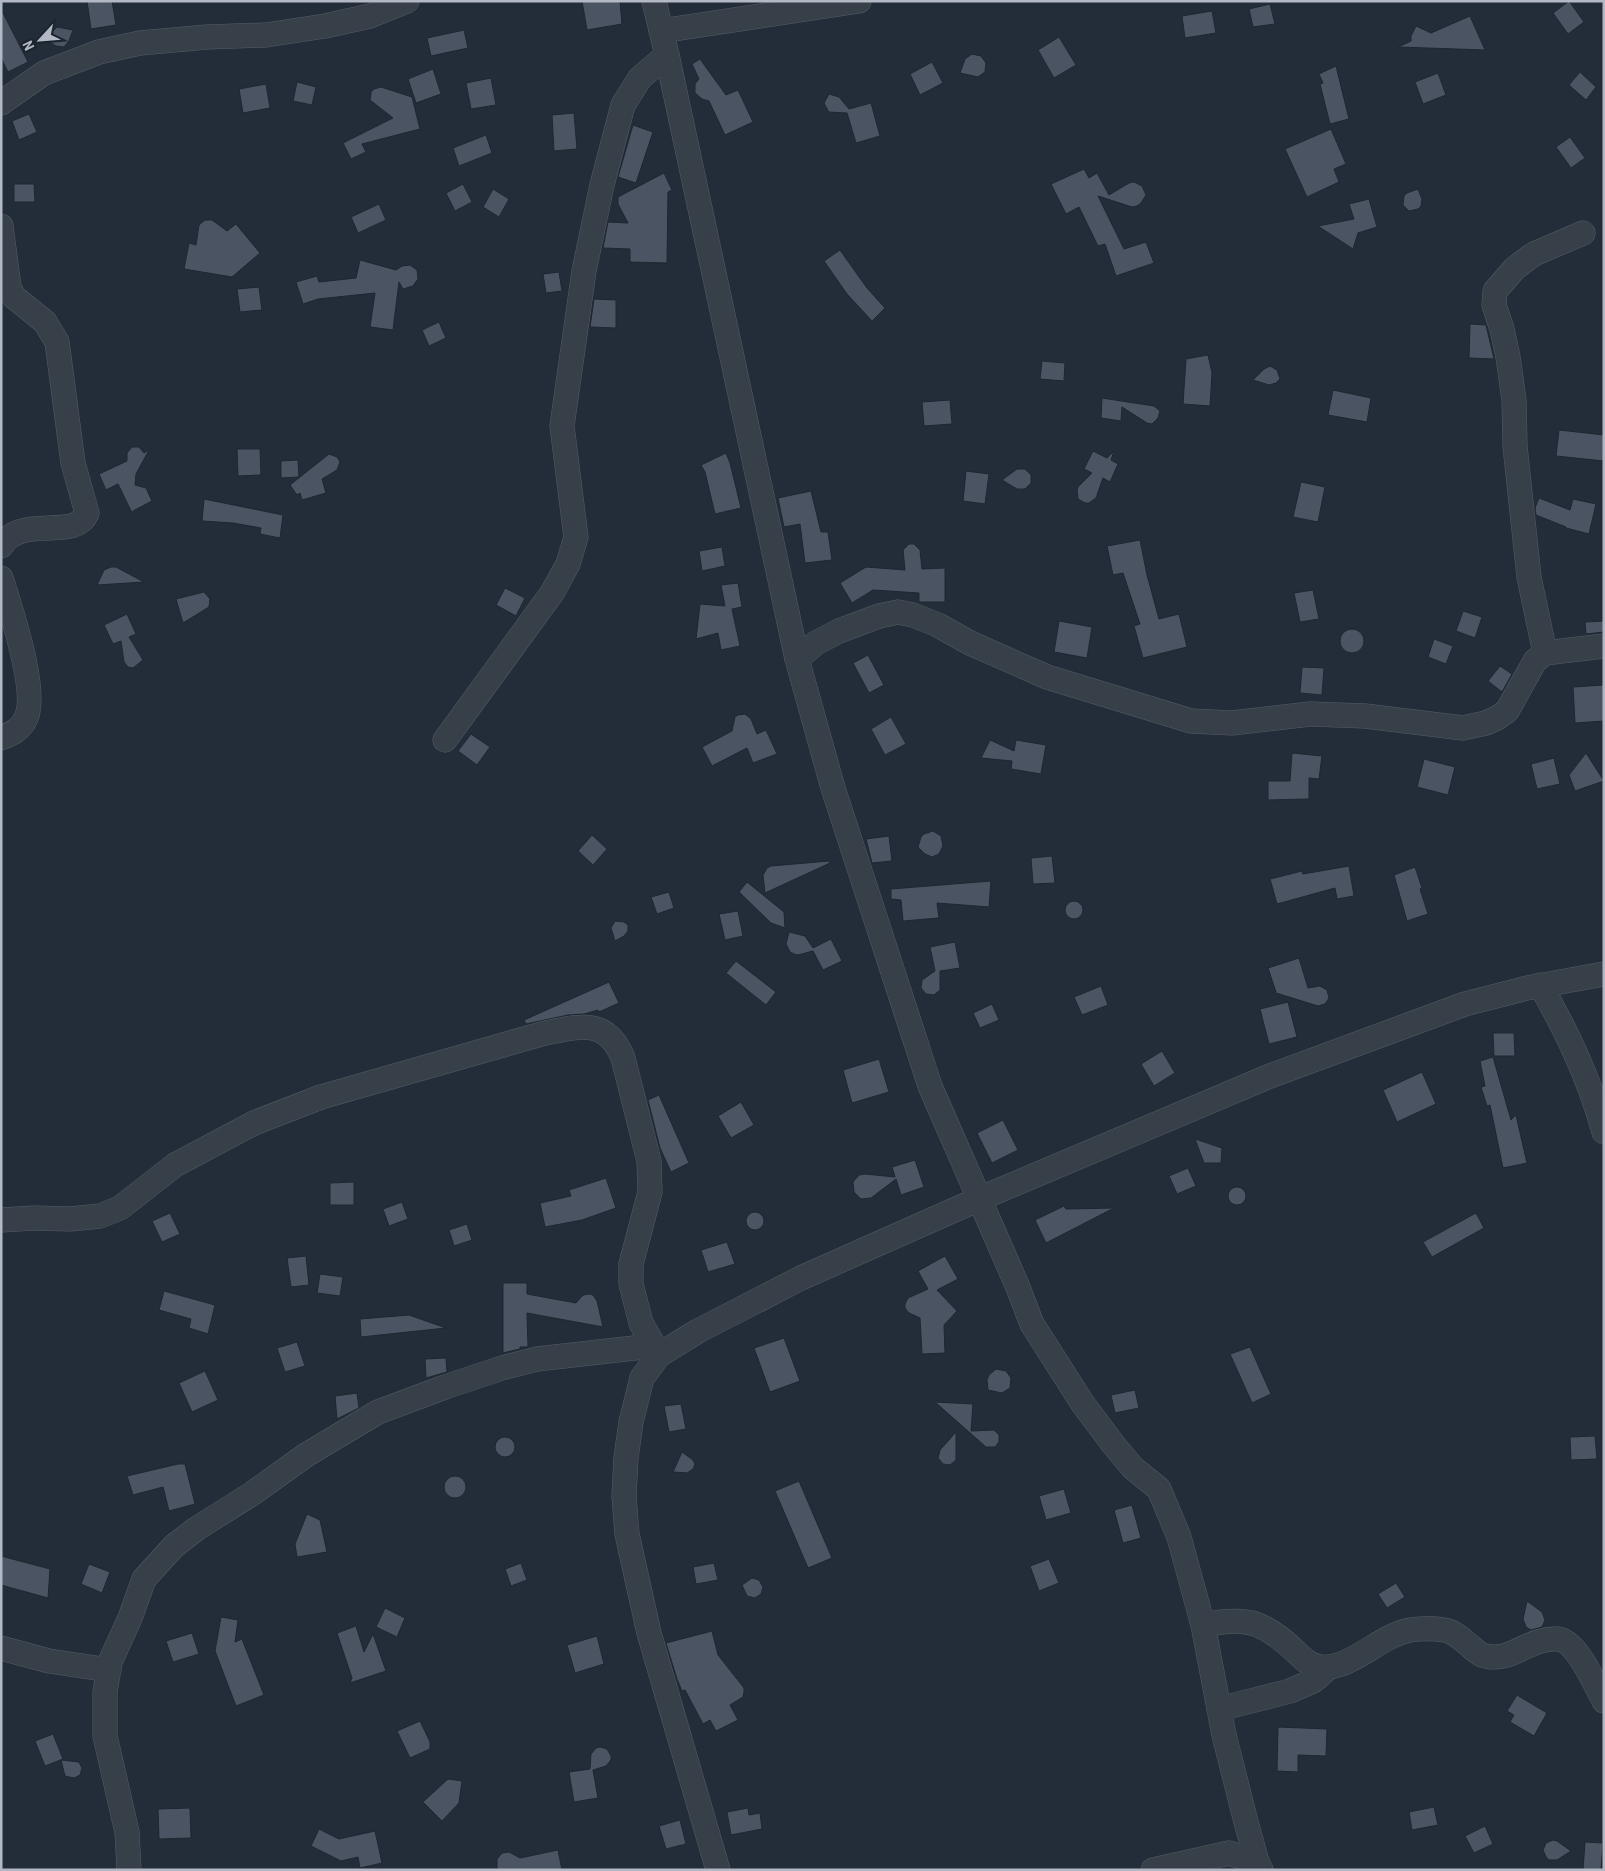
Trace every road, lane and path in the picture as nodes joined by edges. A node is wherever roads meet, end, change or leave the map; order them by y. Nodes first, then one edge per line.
1 (406, 1) edge
2 (654, 1) edge
3 (860, 1) edge
4 (661, 31) junction
5 (667, 55) junction
6 (1, 103) edge
7 (1, 226) edge
8 (1583, 233) dead end
9 (1, 546) edge
10 (1, 578) edge
11 (1604, 646) edge
12 (1545, 654) junction
13 (797, 659) junction
14 (1, 738) edge
15 (445, 740) dead end
16 (1604, 974) edge
17 (1540, 986) junction
18 (1604, 1132) edge
19 (979, 1199) junction
20 (1, 1220) edge
21 (656, 1350) junction
22 (1203, 1625) junction
23 (1, 1648) edge
24 (1329, 1667) junction
25 (108, 1670) junction
26 (1604, 1700) edge
27 (1219, 1709) junction
28 (1246, 1822) junction
29 (1229, 1854) junction
30 (1259, 1866) edge
31 (129, 1870) edge
32 (718, 1870) edge
33 (1153, 1870) edge

1 - 6 street
2 - 4 street
3 - 4 street
4 - 5 street
5 - 13 street
5 - 15 street
7 - 9 street
8 - 12 street
10 - 14 street
11 - 12 street
12 - 13 street
13 - 19 street
16 - 17 street
17 - 18 street
17 - 19 street
19 - 21 street
19 - 22 street
20 - 21 street
21 - 25 street
21 - 32 street
22 - 24 street
22 - 27 street
23 - 25 street
24 - 26 street
24 - 27 street
25 - 31 street
27 - 28 street
28 - 29 street
28 - 30 street
29 - 30 street
29 - 33 street

